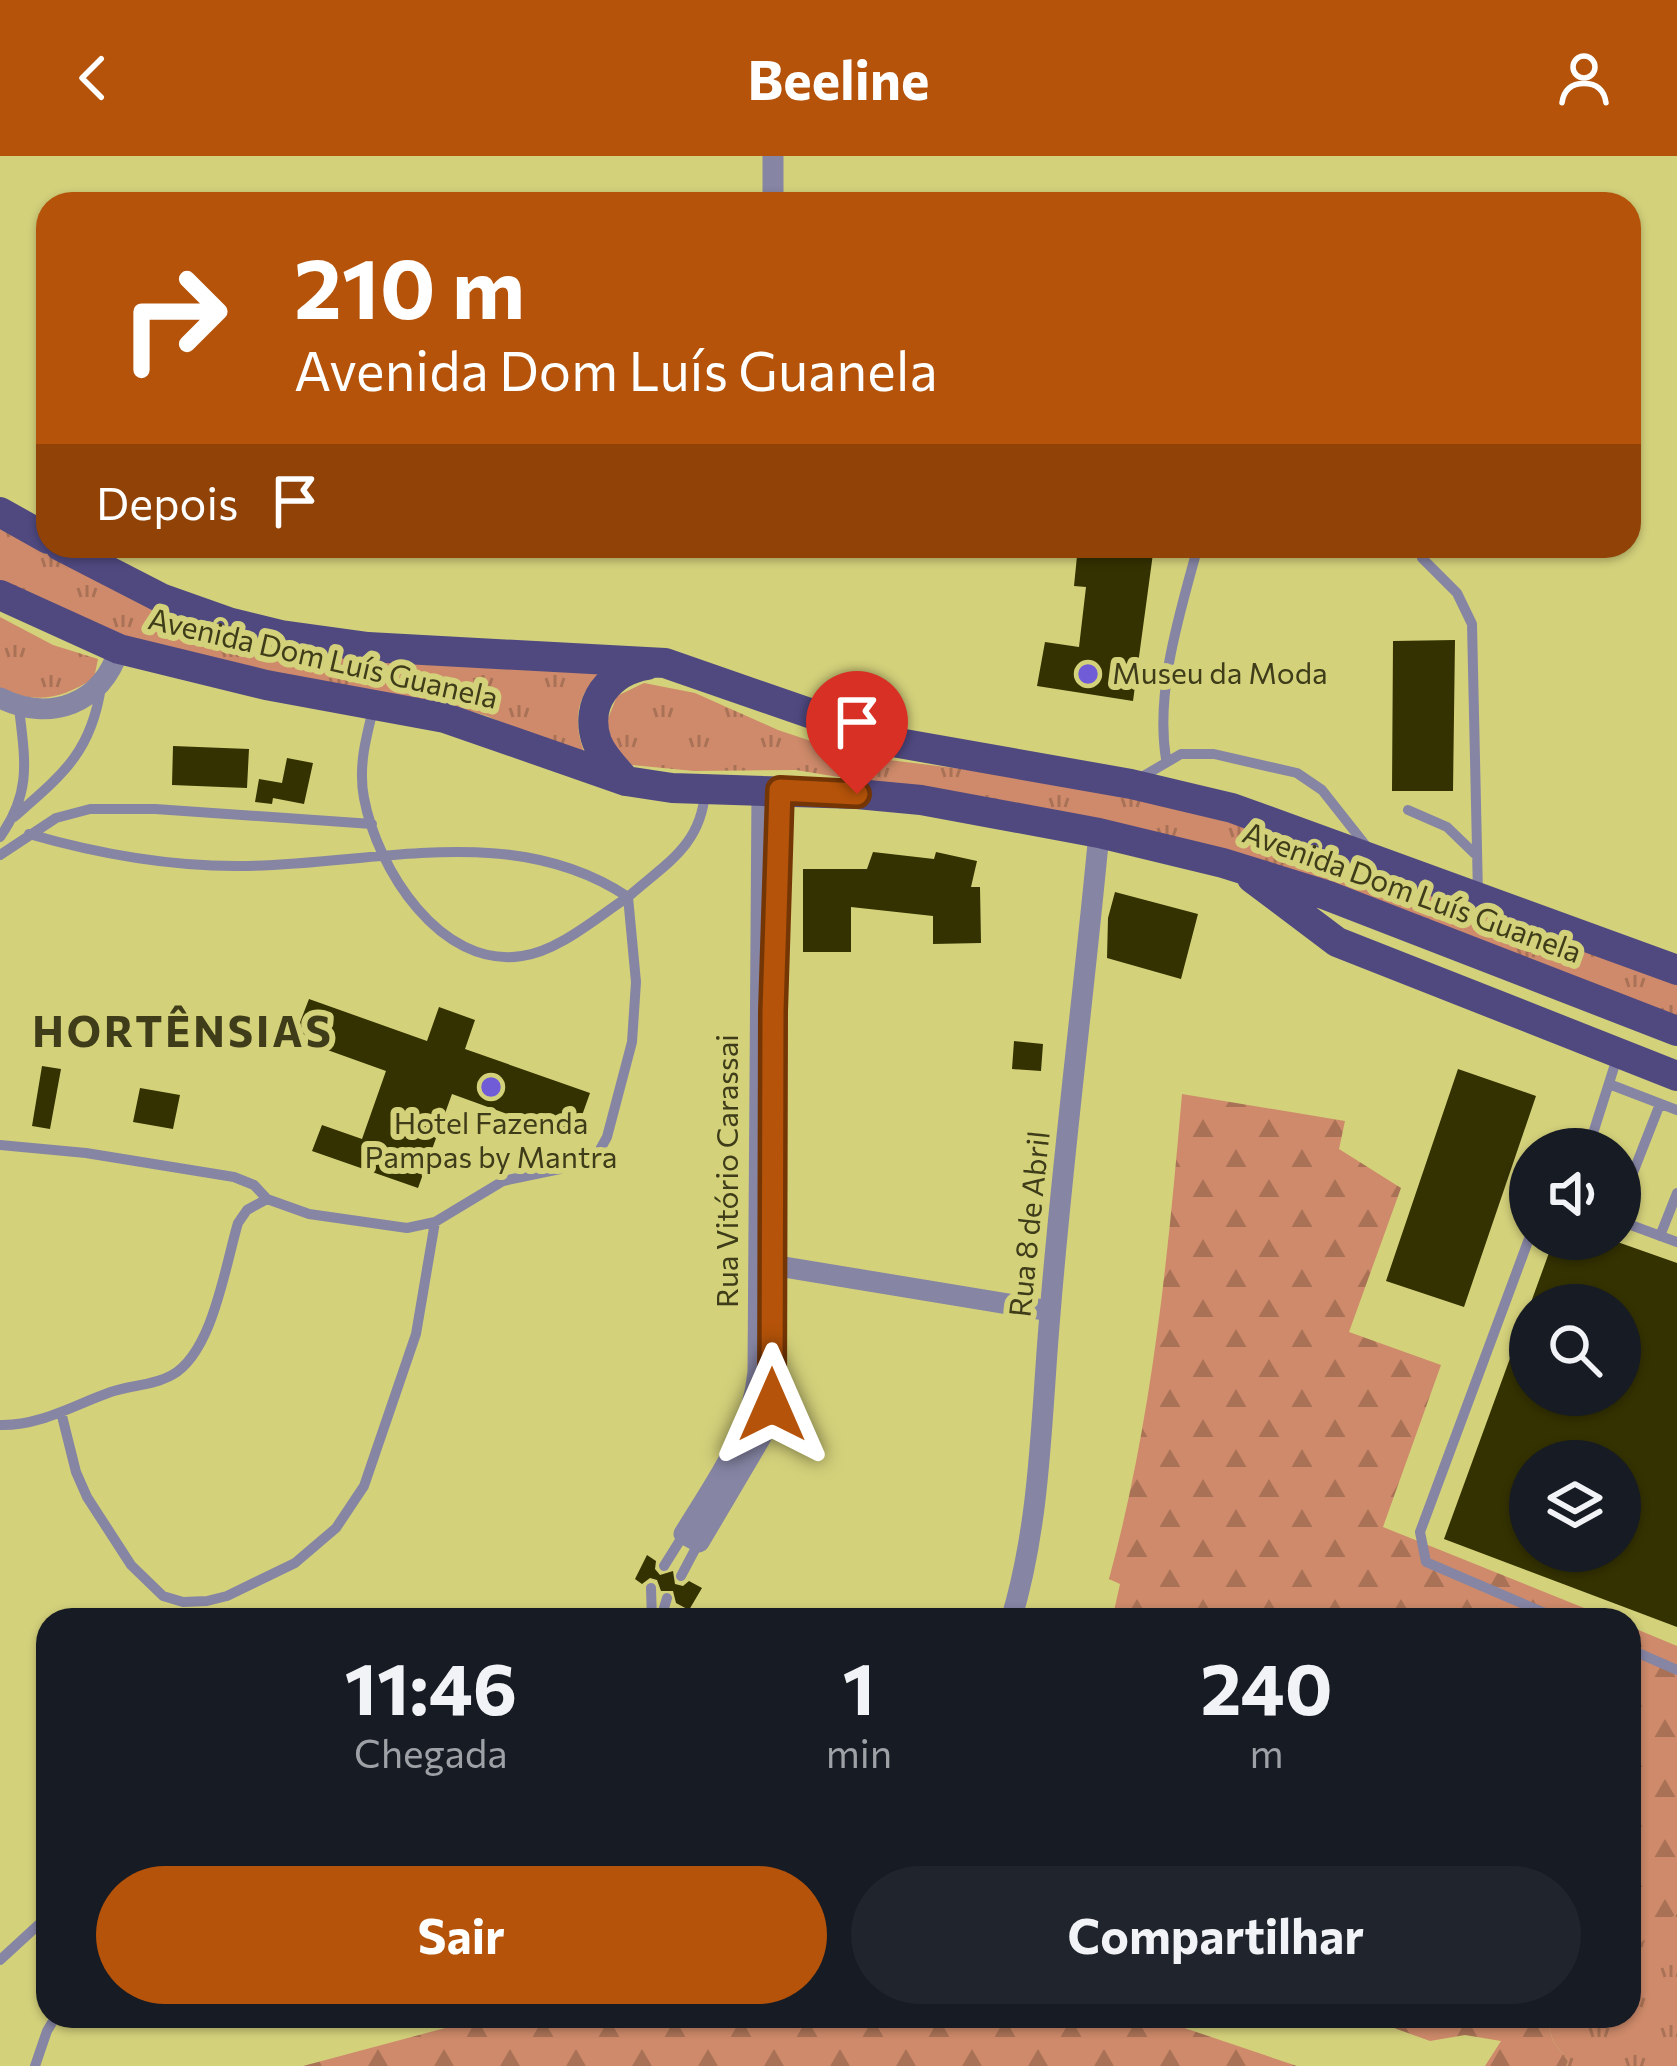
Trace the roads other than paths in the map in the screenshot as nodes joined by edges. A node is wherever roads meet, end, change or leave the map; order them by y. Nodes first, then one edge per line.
1 (773, 156) edge
2 (773, 192) edge
3 (0, 512) edge
4 (36, 532) edge
5 (83, 558) edge
6 (1195, 558) edge
7 (1421, 558) dead end
8 (0, 595) edge
9 (118, 649) junction
10 (664, 663) junction
11 (101, 687) junction
12 (9, 703) edge
13 (375, 703) junction
14 (1166, 759) junction
15 (626, 781) junction
16 (1131, 784) junction
17 (706, 789) junction
18 (771, 790) junction
19 (1408, 809) dead end
20 (14, 818) junction
21 (372, 824) junction
22 (1099, 833) junction
23 (29, 834) junction
24 (0, 837) edge
25 (0, 855) edge
26 (385, 856) junction
27 (1478, 856) junction
28 (1376, 859) junction
29 (1239, 867) junction
30 (628, 897) junction
31 (1478, 897) junction
32 (1677, 970) edge
33 (1583, 993) junction
34 (1677, 1031) edge
35 (1614, 1069) junction
36 (1677, 1076) edge
37 (1660, 1104) junction
38 (1677, 1110) edge
39 (1595, 1128) edge
40 (0, 1145) edge
41 (1641, 1152) edge
42 (1677, 1192) edge
43 (267, 1198) junction
44 (435, 1222) junction
45 (1641, 1229) edge
46 (1660, 1236) junction
47 (1677, 1242) edge
48 (1521, 1260) edge
49 (765, 1263) junction
50 (1050, 1311) junction
51 (61, 1412) junction
52 (0, 1425) edge
53 (691, 1538) junction
54 (664, 1566) dead end
55 (681, 1576) dead end
56 (651, 1588) dead end
57 (667, 1598) dead end
58 (652, 1608) edge
59 (664, 1608) edge
60 (1015, 1608) edge
61 (1533, 1608) edge
62 (1641, 1654) edge
63 (1677, 1670) edge
64 (36, 1927) edge
65 (0, 1960) edge
66 (47, 2028) edge
67 (35, 2066) edge

1 - 2 street
3 - 4 main road
5 - 10 main road, Avenida Dom Luís Guanela
6 - 14 lane
7 - 27 lane
8 - 9 main road, Avenida Dom Luís Guanela
9 - 11 street
9 - 13 main road, Avenida Dom Luís Guanela
10 - 15 main road
10 - 16 main road, Avenida Dom Luís Guanela
11 - 12 street
11 - 20 lane
12 - 20 lane
13 - 15 main road, Avenida Dom Luís Guanela
13 - 21 lane
14 - 16 lane
14 - 28 lane
15 - 17 main road, Avenida Dom Luís Guanela
16 - 28 main road, Avenida Dom Luís Guanela
17 - 18 main road, Avenida Dom Luís Guanela
17 - 30 lane
18 - 22 main road, Avenida Dom Luís Guanela
18 - 49 street, Rua Vitório Carassai
19 - 27 lane
20 - 24 lane
21 - 23 lane
21 - 26 lane
22 - 29 main road, Avenida Dom Luís Guanela
22 - 50 street, Rua 8 de Abril
23 - 25 lane
23 - 26 lane
26 - 30 lane
26 - 30 lane
27 - 31 lane
28 - 31 main road, Avenida Dom Luís Guanela
29 - 33 main road, Avenida Dom Luís Guanela
29 - 35 main road
30 - 44 lane
31 - 32 main road, Avenida Dom Luís Guanela
33 - 34 main road, Avenida Dom Luís Guanela
33 - 35 main road
35 - 36 main road
35 - 37 lane
35 - 39 lane
37 - 38 lane
37 - 41 lane
40 - 43 lane
42 - 46 lane
43 - 44 lane
43 - 51 lane
44 - 51 lane
45 - 46 lane
46 - 47 lane
48 - 61 lane
49 - 50 street
49 - 53 street, Rua Vitório Carassai
50 - 60 street, Rua 8 de Abril
51 - 52 lane
53 - 54 lane
53 - 55 lane
56 - 58 lane
57 - 59 lane
62 - 63 lane
64 - 65 lane
66 - 67 lane

